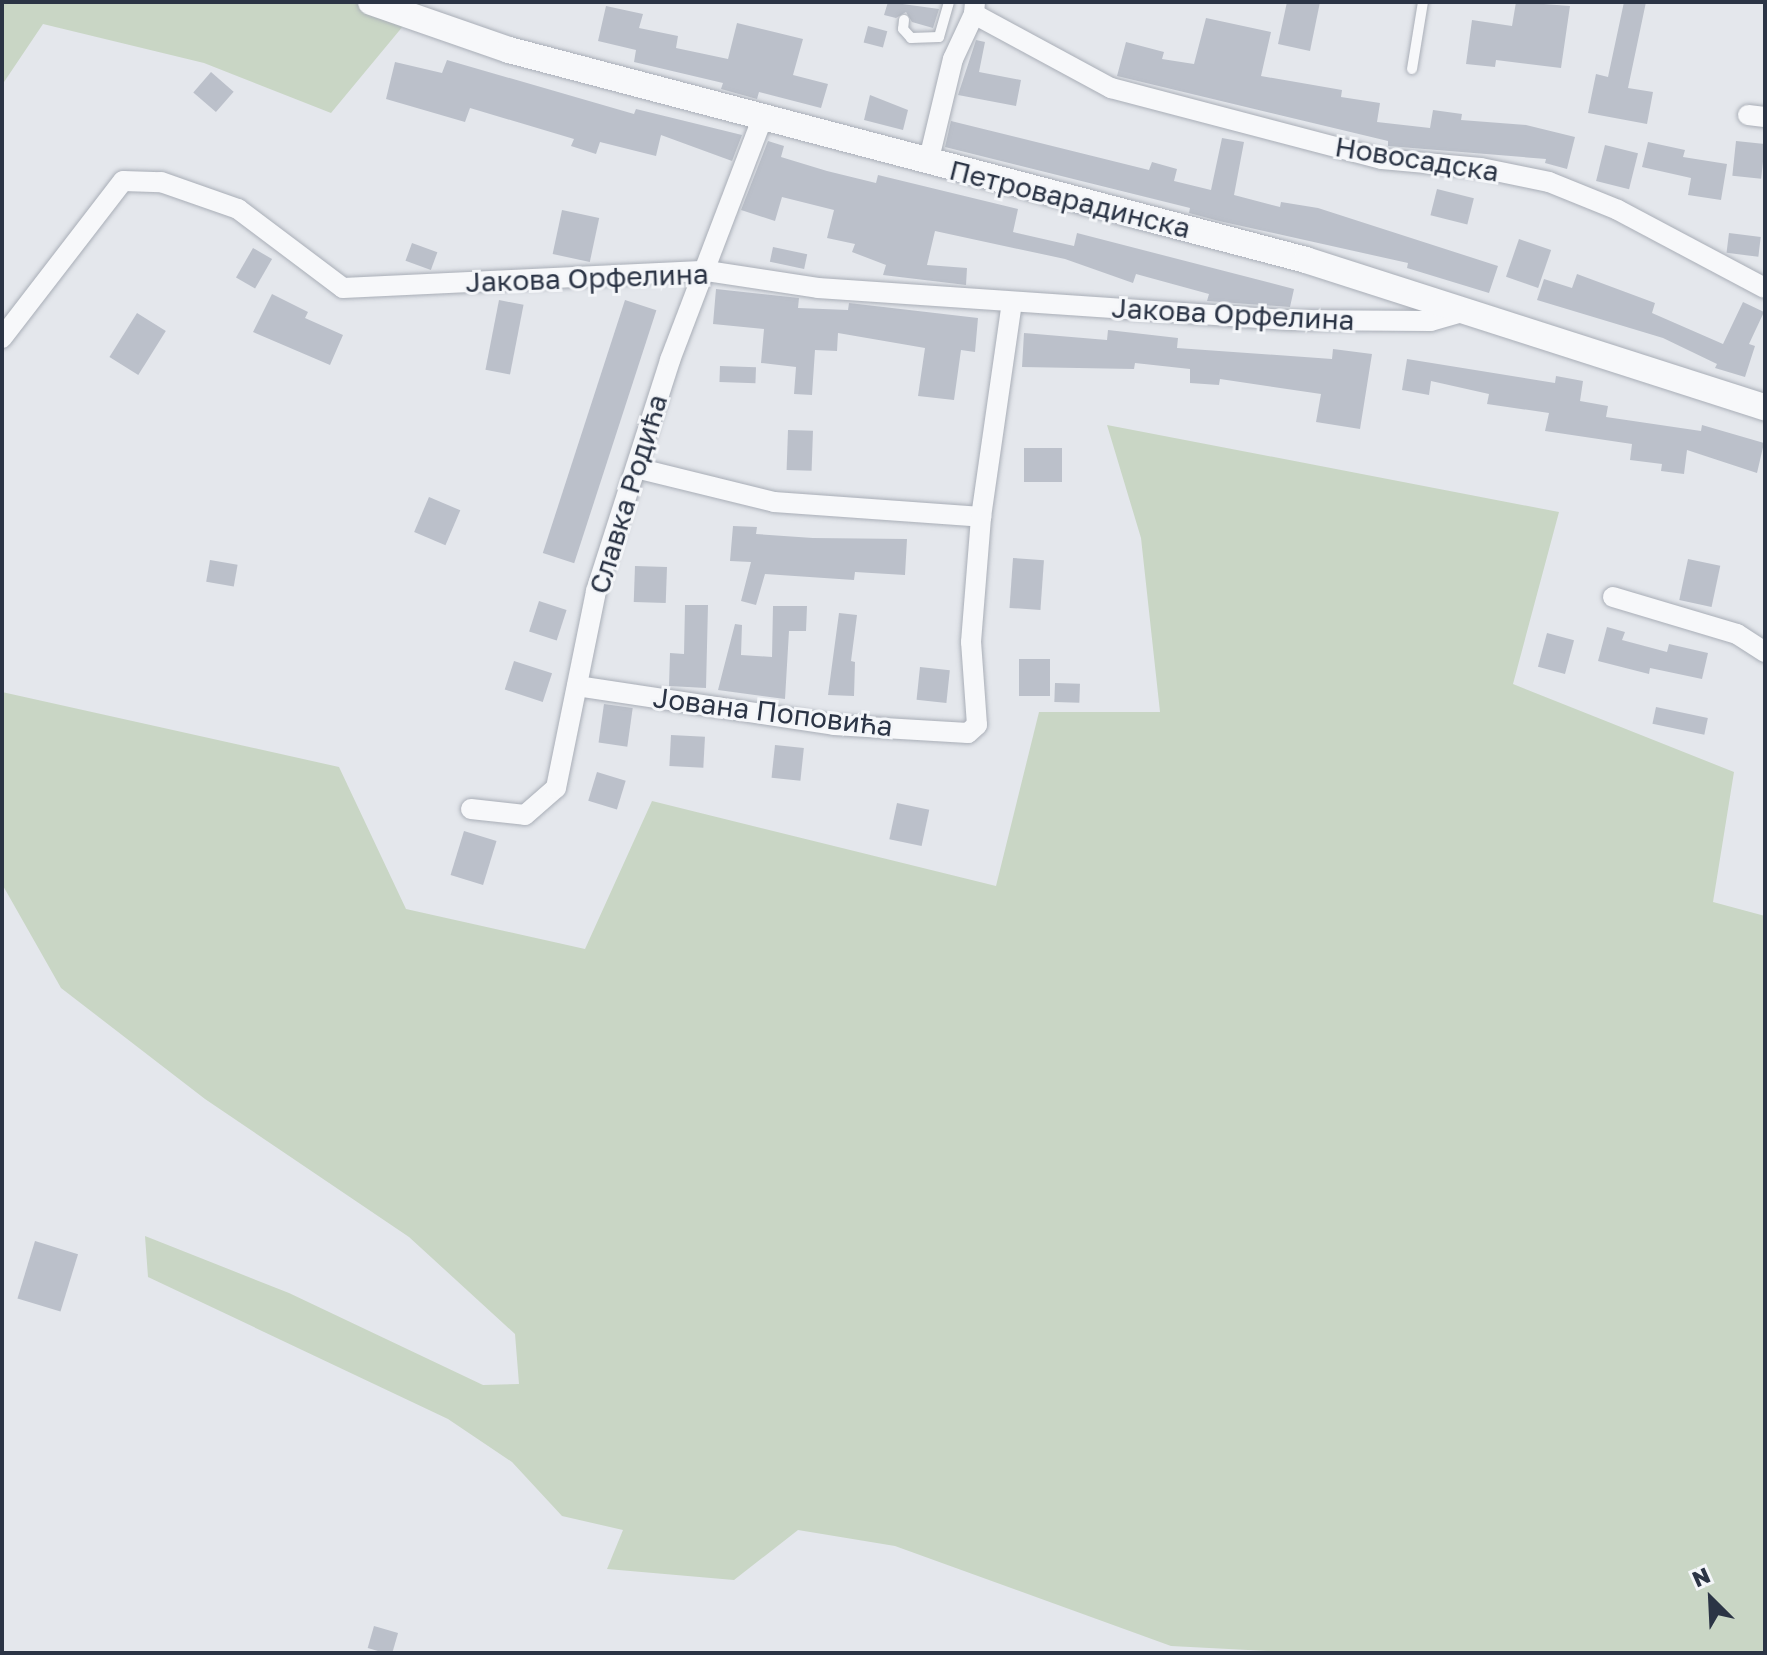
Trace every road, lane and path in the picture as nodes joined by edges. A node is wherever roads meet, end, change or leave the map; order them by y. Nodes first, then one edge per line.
1 (371, 2) edge
2 (949, 2) edge
3 (1423, 2) edge
4 (974, 8) edge
5 (904, 20) dead end
6 (1412, 69) dead end
7 (762, 119) junction
8 (928, 163) junction
9 (707, 271) junction
10 (1765, 288) edge
11 (1012, 302) junction
12 (1470, 310) junction
13 (2, 338) edge
14 (1765, 407) edge
15 (636, 468) junction
16 (981, 517) junction
17 (1613, 597) dead end
18 (1765, 652) edge
19 (577, 686) junction
20 (471, 809) dead end

1 - 7 street, Петроварадинска
2 - 5 lane
3 - 6 lane
4 - 8 street, Новосадска
4 - 10 street, Новосадска
7 - 8 street, Петроварадинска
7 - 9 street, Славка Родића
8 - 12 street, Петроварадинска
9 - 11 street, Јакова Орфелина
9 - 13 street, Јакова Орфелина
9 - 15 street, Славка Родића
11 - 12 street, Јакова Орфелина
11 - 16 street
12 - 14 street, Петроварадинска
15 - 16 street
15 - 19 street, Славка Родића
16 - 19 street, Јована Поповића
17 - 18 street
19 - 20 street, Славка Родића

